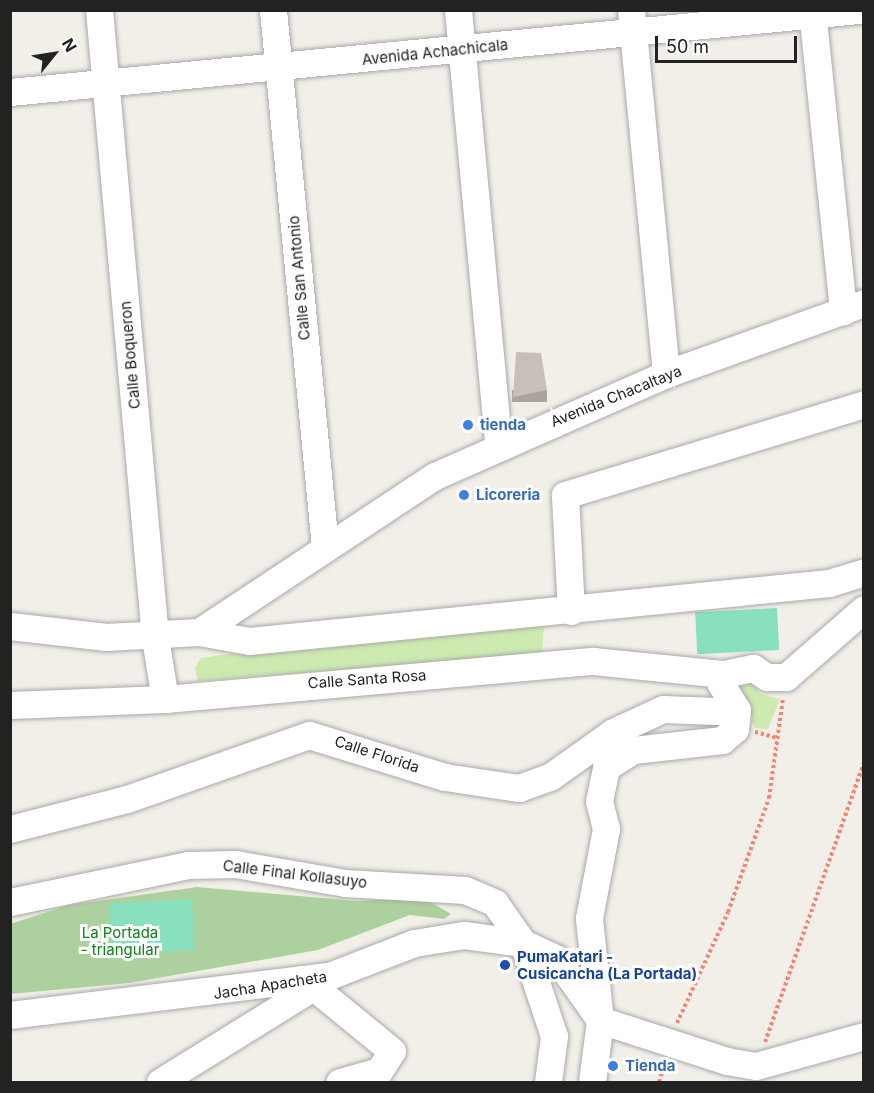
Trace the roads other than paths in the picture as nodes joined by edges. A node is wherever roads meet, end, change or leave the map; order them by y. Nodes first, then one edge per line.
1 (99, 10) edge
2 (273, 10) edge
3 (458, 10) edge
4 (859, 10) edge
5 (812, 13) edge
6 (632, 21) edge
7 (462, 49) junction
8 (279, 68) junction
9 (107, 82) junction
10 (10, 92) edge
11 (853, 307) edge
12 (666, 374) junction
13 (864, 404) edge
14 (498, 445) junction
15 (325, 546) junction
16 (864, 557) edge
17 (864, 572) edge
18 (830, 583) junction
19 (864, 609) edge
20 (571, 611) junction
21 (10, 626) edge
22 (199, 632) junction
23 (154, 638) junction
24 (724, 674) junction
25 (165, 699) junction
26 (10, 705) edge
27 (734, 706) junction
28 (10, 829) edge
29 (10, 902) edge
30 (523, 943) junction
31 (322, 982) junction
32 (60, 1006) junction
33 (10, 1015) edge
34 (600, 1020) junction
35 (10, 1029) edge
36 (864, 1036) edge
37 (160, 1083) edge
38 (340, 1083) edge
39 (548, 1083) edge
40 (592, 1083) edge

1 - 9 street, Calle Boqueron
2 - 8 street, Calle San Antonio
3 - 7 street
4 - 5 street, Avenida Achachicala
5 - 6 street, Avenida Achachicala
5 - 11 street
6 - 7 street, Avenida Achachicala
6 - 12 street
7 - 8 street, Avenida Achachicala
7 - 14 street
8 - 9 street, Avenida Achachicala
8 - 15 street, Calle San Antonio
9 - 10 street, Avenida Achachicala
9 - 23 street, Calle Boqueron
11 - 12 street, Avenida Chacaltaya
12 - 14 street, Avenida Chacaltaya
13 - 20 street
14 - 15 street, Avenida Chacaltaya
15 - 22 street, Avenida Chacaltaya
16 - 18 street
17 - 18 street, Avenida Chacaltaya
18 - 20 street, Avenida Chacaltaya
19 - 24 street, Calle Santa Rosa
20 - 22 street, Avenida Chacaltaya
21 - 23 street, Avenida Chacaltaya
22 - 23 street, Avenida Chacaltaya
23 - 25 street, Calle Boqueron
24 - 25 street, Calle Santa Rosa
24 - 27 street
25 - 26 street, Calle Santa Rosa
27 - 28 street, Calle Florida
27 - 34 street
29 - 30 street, Calle Final Kollasuyo
30 - 31 street, Jacha Apacheta
30 - 34 street
30 - 39 street
31 - 32 street, Jacha Apacheta
31 - 37 street
31 - 38 street
32 - 33 street, Jacha Apacheta
32 - 35 street
34 - 36 street
34 - 40 street

